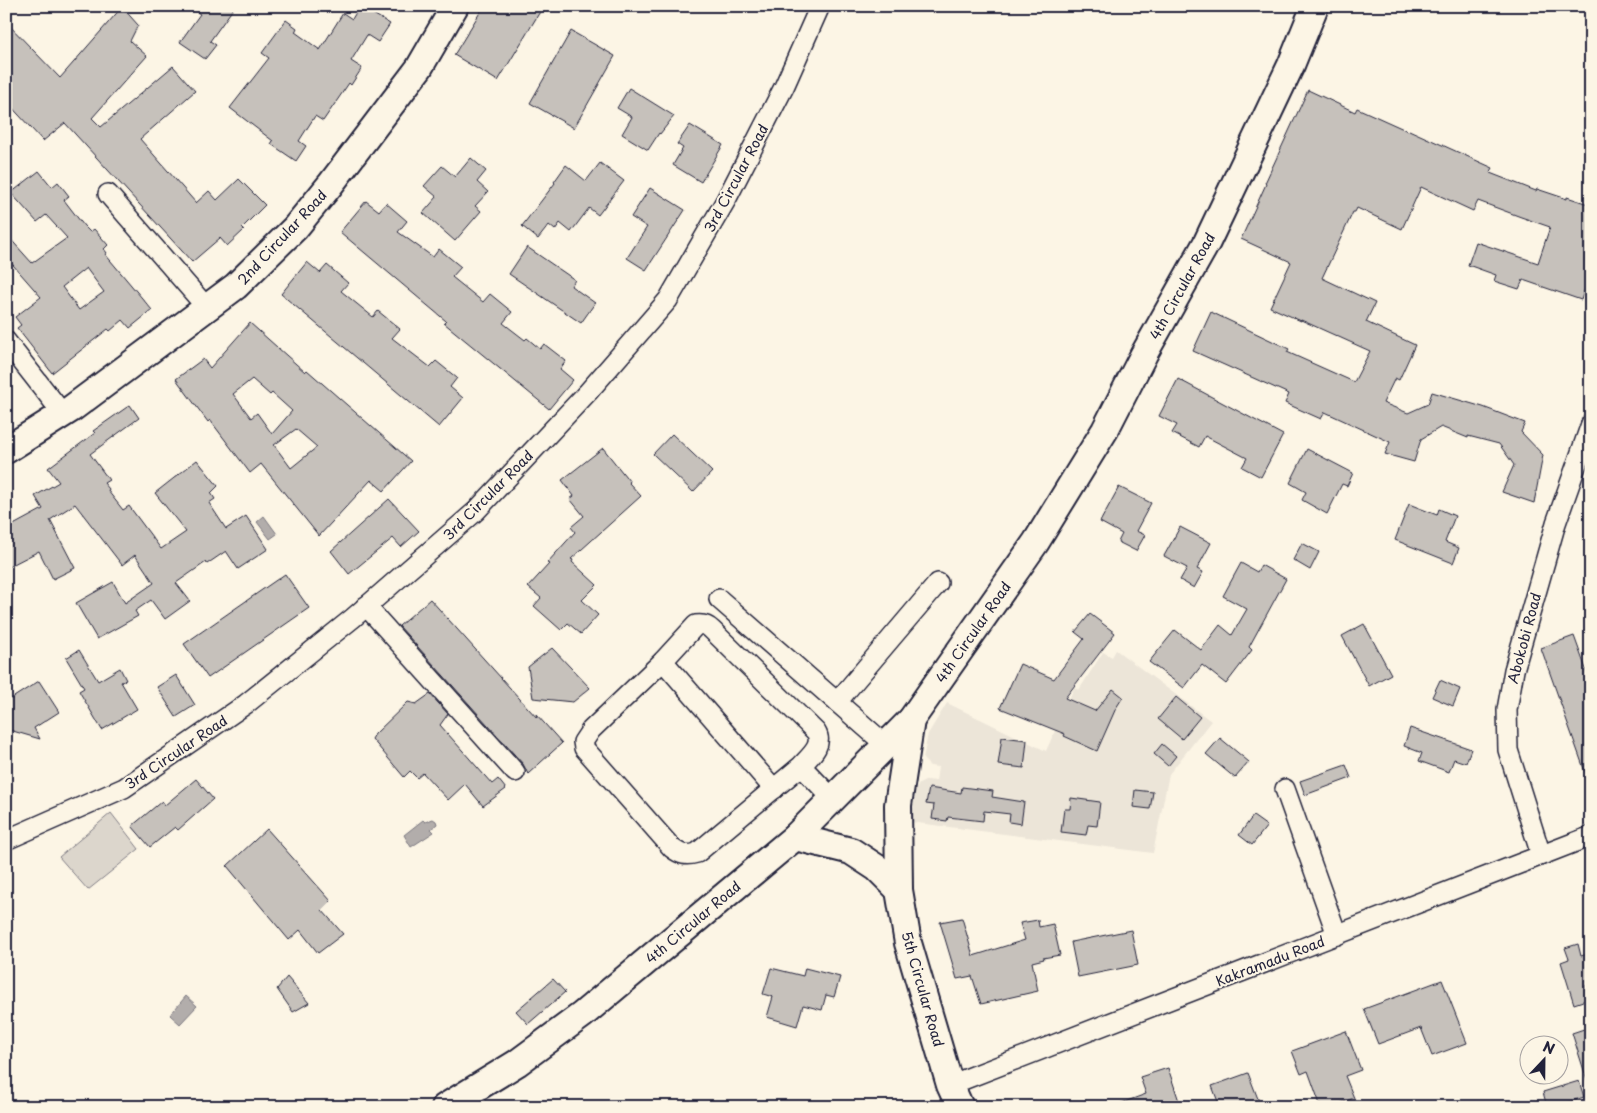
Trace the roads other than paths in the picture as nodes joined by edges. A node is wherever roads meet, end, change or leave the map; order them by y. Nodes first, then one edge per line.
1 (455, 6) edge
2 (820, 6) edge
3 (1314, 6) edge
4 (108, 194) dead end
5 (207, 308) junction
6 (6, 342) edge
7 (63, 414) junction
8 (1591, 424) edge
9 (6, 450) edge
10 (938, 583) dead end
11 (719, 599) dead end
12 (366, 606) junction
13 (663, 661) junction
14 (837, 702) junction
15 (911, 720) junction
16 (886, 745) junction
17 (801, 766) junction
18 (515, 772) dead end
19 (774, 789) junction
20 (1285, 789) dead end
21 (833, 799) junction
22 (1591, 836) edge
23 (795, 837) junction
24 (6, 840) edge
25 (1541, 855) junction
26 (899, 890) junction
27 (1337, 935) junction
28 (955, 1096) edge
29 (445, 1107) edge

1 - 5 street, 2nd Circular Road
2 - 12 street, 3rd Circular Road
3 - 15 street, 4th Circular Road
4 - 5 street
5 - 7 street, 2nd Circular Road
6 - 7 street
7 - 9 street, 2nd Circular Road
8 - 25 street, Abokobi Road
10 - 14 street
11 - 14 street
12 - 18 street
12 - 24 street, 3rd Circular Road
13 - 17 street
13 - 19 street
13 - 19 street
14 - 16 street
15 - 16 street, 4th Circular Road
15 - 26 street, 5th Circular Road
16 - 21 street, 4th Circular Road
17 - 19 street
17 - 21 street
20 - 27 street
21 - 23 street, 4th Circular Road
22 - 25 street, Kakramadu Road
23 - 26 street
23 - 29 street, 4th Circular Road
25 - 27 street, Kakramadu Road
26 - 28 street, 5th Circular Road
27 - 28 street, Kakramadu Road

